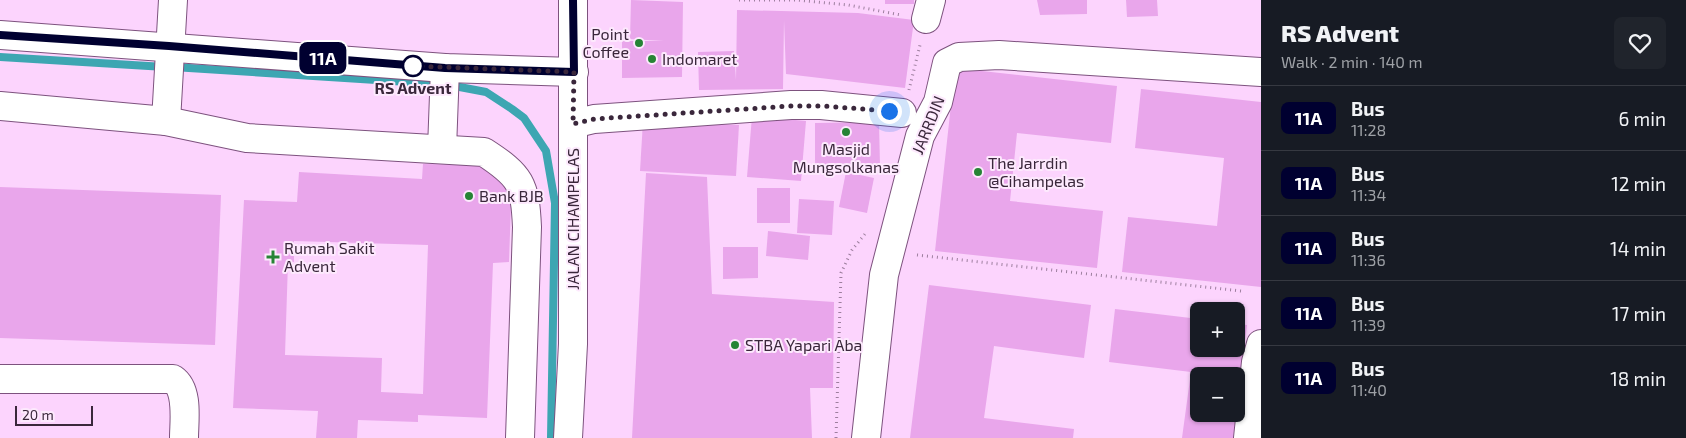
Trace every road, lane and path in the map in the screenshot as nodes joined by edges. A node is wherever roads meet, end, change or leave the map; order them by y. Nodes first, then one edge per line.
1 (173, 0) edge
2 (573, 0) edge
3 (740, 0) edge
4 (929, 10) edge
5 (0, 35) edge
6 (169, 46) junction
7 (445, 68) junction
8 (574, 72) junction
9 (1261, 72) edge
10 (0, 106) edge
11 (902, 113) dead end
12 (166, 121) junction
13 (573, 124) junction
14 (442, 149) junction
15 (926, 256) dead end
16 (1241, 291) dead end
17 (1261, 344) edge
18 (0, 380) edge
19 (184, 438) edge
20 (520, 438) edge
21 (568, 438) edge
22 (866, 438) edge
23 (1248, 438) edge

1 - 6 street
2 - 8 street, JALAN CIHAMPELAS
3 - 4 path
5 - 6 street
6 - 7 street
6 - 12 street
7 - 8 street
7 - 14 street
8 - 13 street, JALAN CIHAMPELAS
9 - 22 street, JARRDIN
10 - 12 street
11 - 13 street
12 - 14 street
13 - 21 street, JALAN CIHAMPELAS
14 - 20 street
15 - 16 path
17 - 23 street
18 - 19 street

